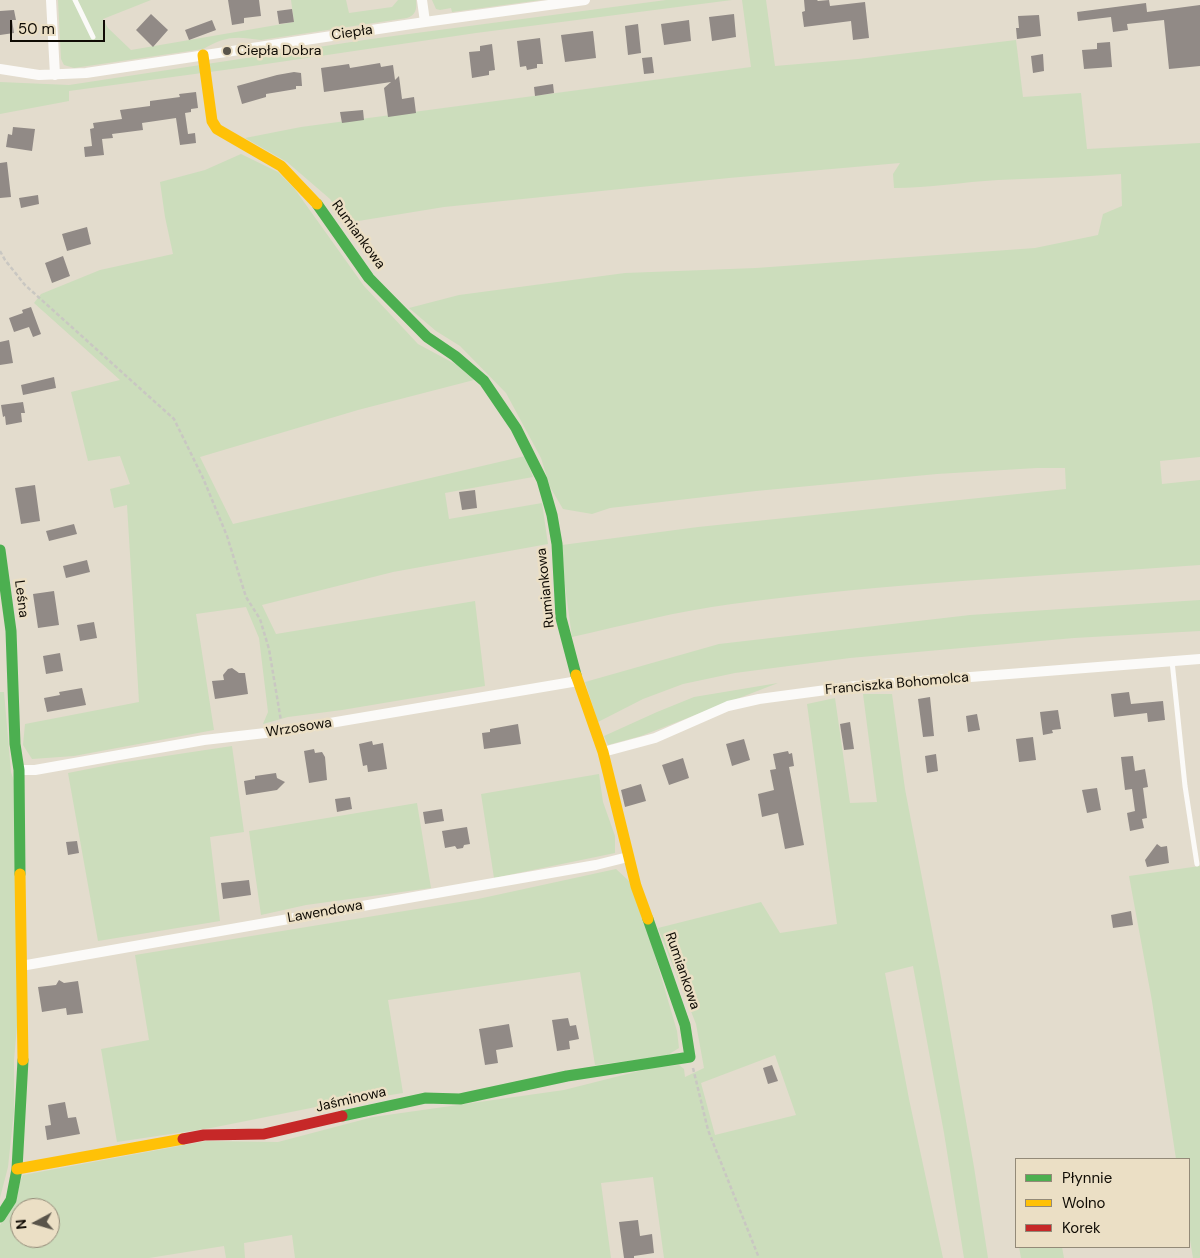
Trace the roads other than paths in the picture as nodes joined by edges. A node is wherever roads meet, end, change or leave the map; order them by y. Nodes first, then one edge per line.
1 (51, 0) edge
2 (75, 0) edge
3 (422, 0) edge
4 (585, 0) edge
5 (425, 22) junction
6 (93, 37) dead end
7 (204, 54) junction
8 (0, 69) edge
9 (55, 75) junction
10 (0, 550) edge
11 (1200, 659) edge
12 (1172, 661) junction
13 (578, 681) junction
14 (603, 752) junction
15 (19, 770) junction
16 (628, 857) junction
17 (1197, 864) dead end
18 (21, 966) junction
19 (690, 1057) joint
20 (17, 1169) junction
21 (0, 1217) edge

1 - 9 street
2 - 6 lane
3 - 5 street
4 - 5 street, Ciepła
5 - 7 street, Ciepła
7 - 9 street, Ciepła
7 - 13 street, Rumiankowa
8 - 9 street, Ciepła
10 - 15 street, Leśna
11 - 12 street, Franciszka Bohomolca
12 - 14 street, Franciszka Bohomolca
12 - 17 lane
13 - 14 street, Rumiankowa
13 - 15 street, Wrzosowa
14 - 16 street, Rumiankowa
15 - 18 street, Leśna
16 - 18 street, Lawendowa
16 - 19 street, Rumiankowa
18 - 20 street, Leśna
19 - 20 street, Jaśminowa
20 - 21 street, Leśna

